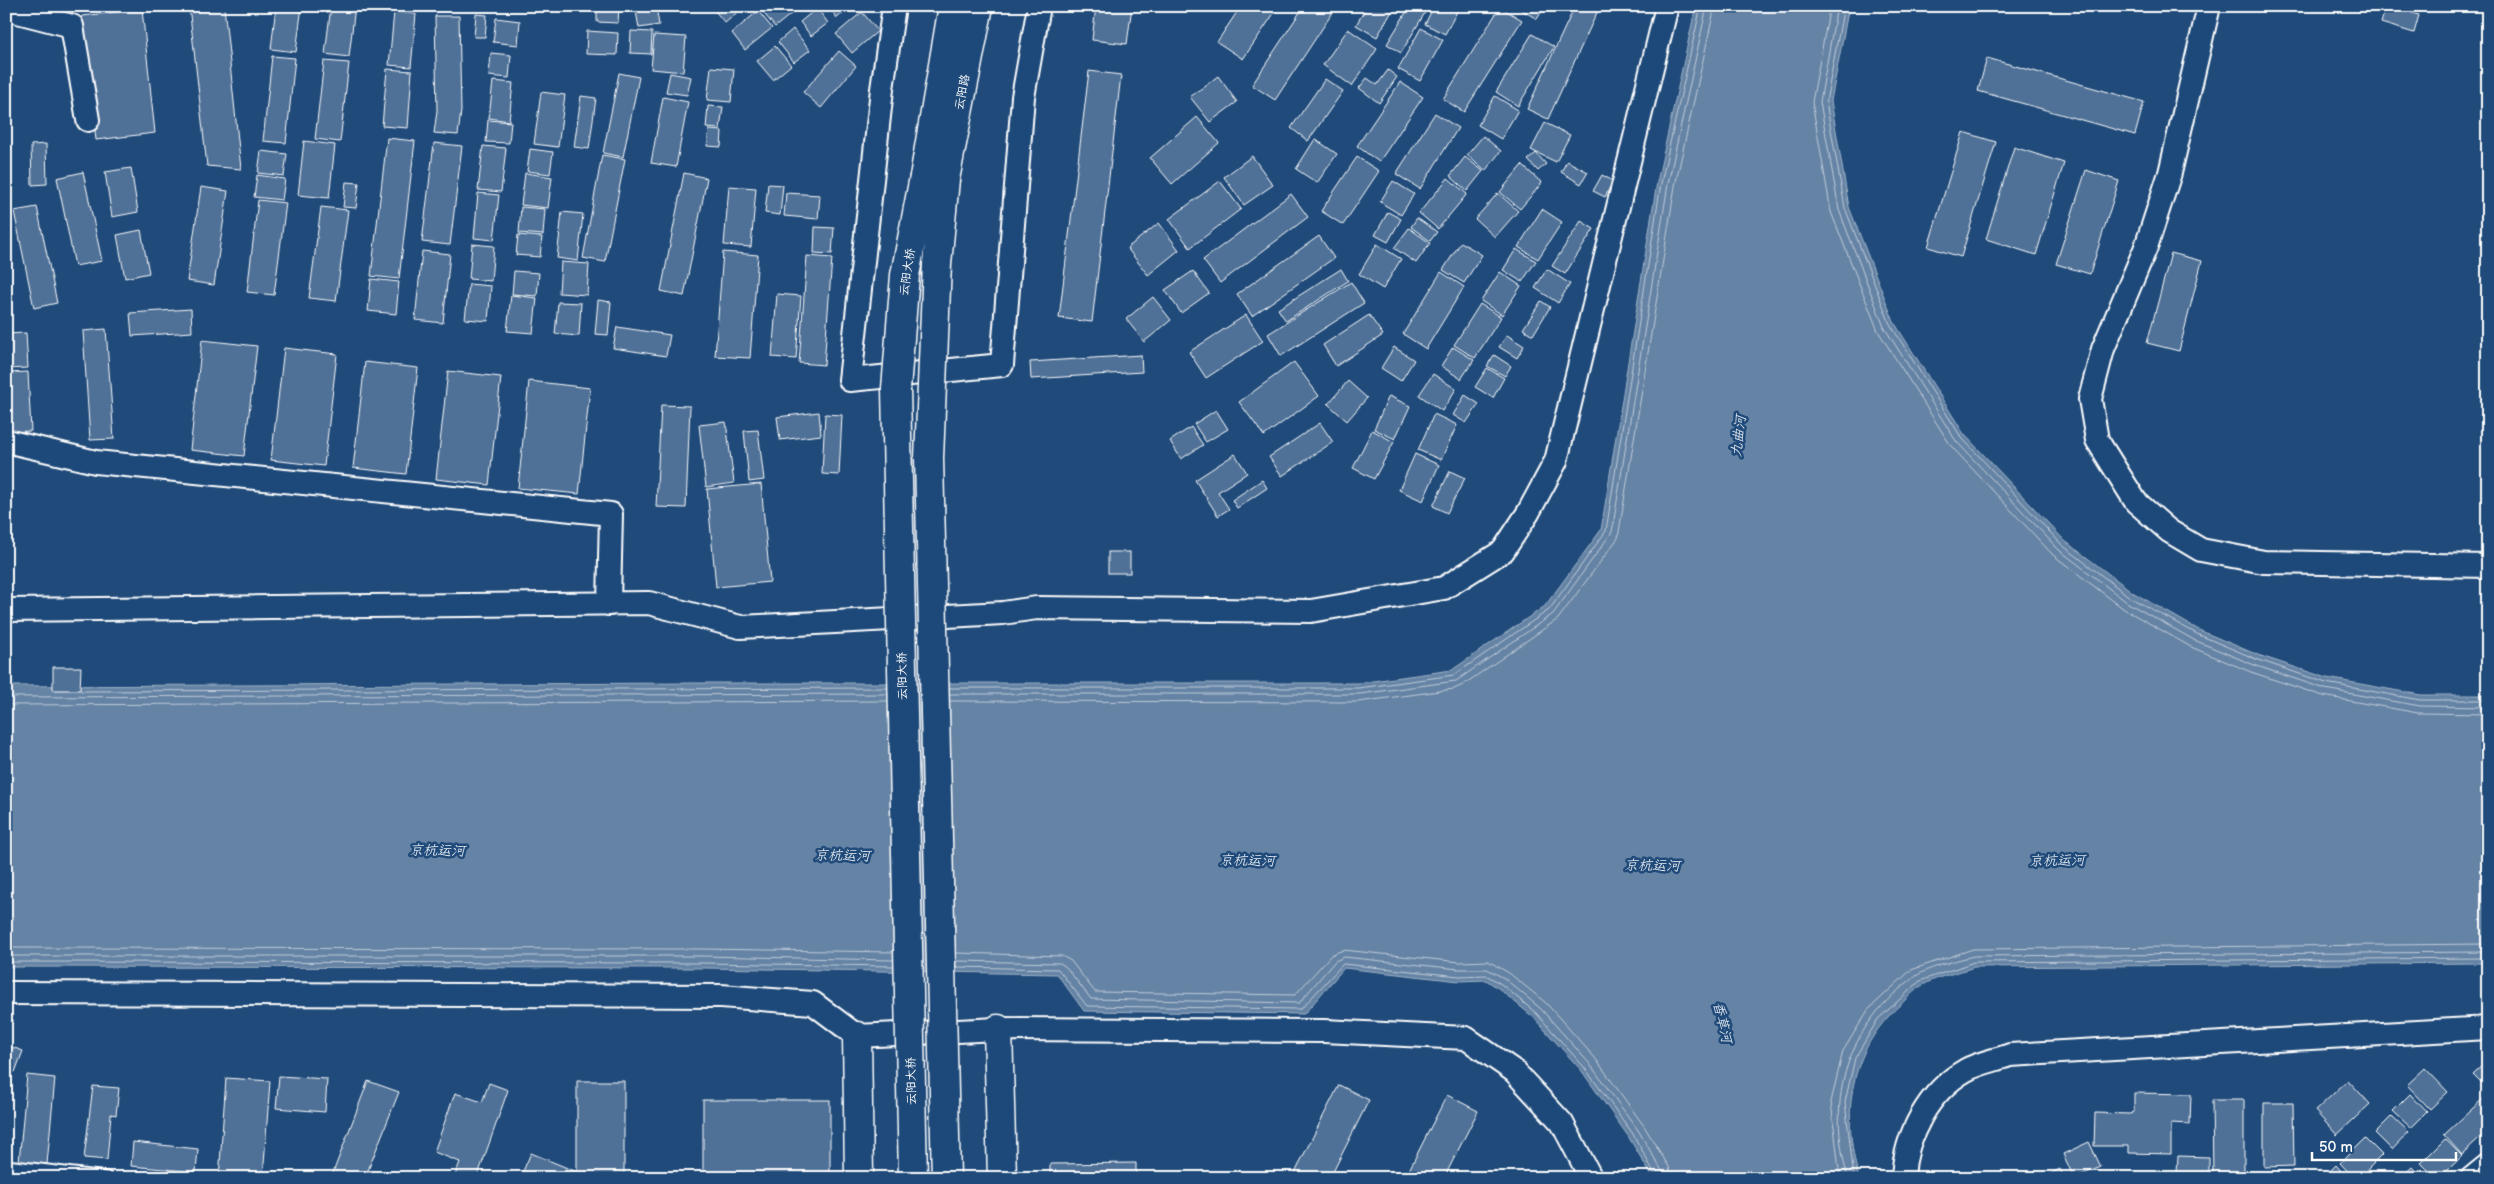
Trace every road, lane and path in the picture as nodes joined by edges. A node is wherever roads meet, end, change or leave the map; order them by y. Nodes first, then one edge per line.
1 (894, 6) edge
2 (953, 6) edge
3 (979, 6) edge
4 (1039, 6) edge
5 (1667, 6) edge
6 (2209, 6) edge
7 (6, 9) edge
8 (88, 120) dead end
9 (935, 178) junction
10 (6, 441) edge
11 (2488, 566) edge
12 (609, 604) junction
13 (6, 610) edge
14 (6, 993) edge
15 (998, 1028) junction
16 (2488, 1028) edge
17 (857, 1036) junction
18 (2488, 1165) edge
19 (6, 1166) edge
20 (107, 1178) edge
21 (859, 1178) edge
22 (912, 1178) edge
23 (946, 1178) edge
24 (1002, 1178) edge
25 (1591, 1178) edge
26 (1903, 1178) edge
27 (2472, 1178) edge

1 - 4 street
2 - 9 street, 云阳路
3 - 9 street, 云阳路
5 - 12 street
6 - 11 street
7 - 8 street
9 - 22 street, 云阳大桥, bridge
9 - 23 street, bridge
10 - 12 street
12 - 13 street
14 - 17 street
15 - 17 street
15 - 24 street
15 - 25 street
16 - 26 street
17 - 21 street
18 - 27 street
19 - 20 lane

